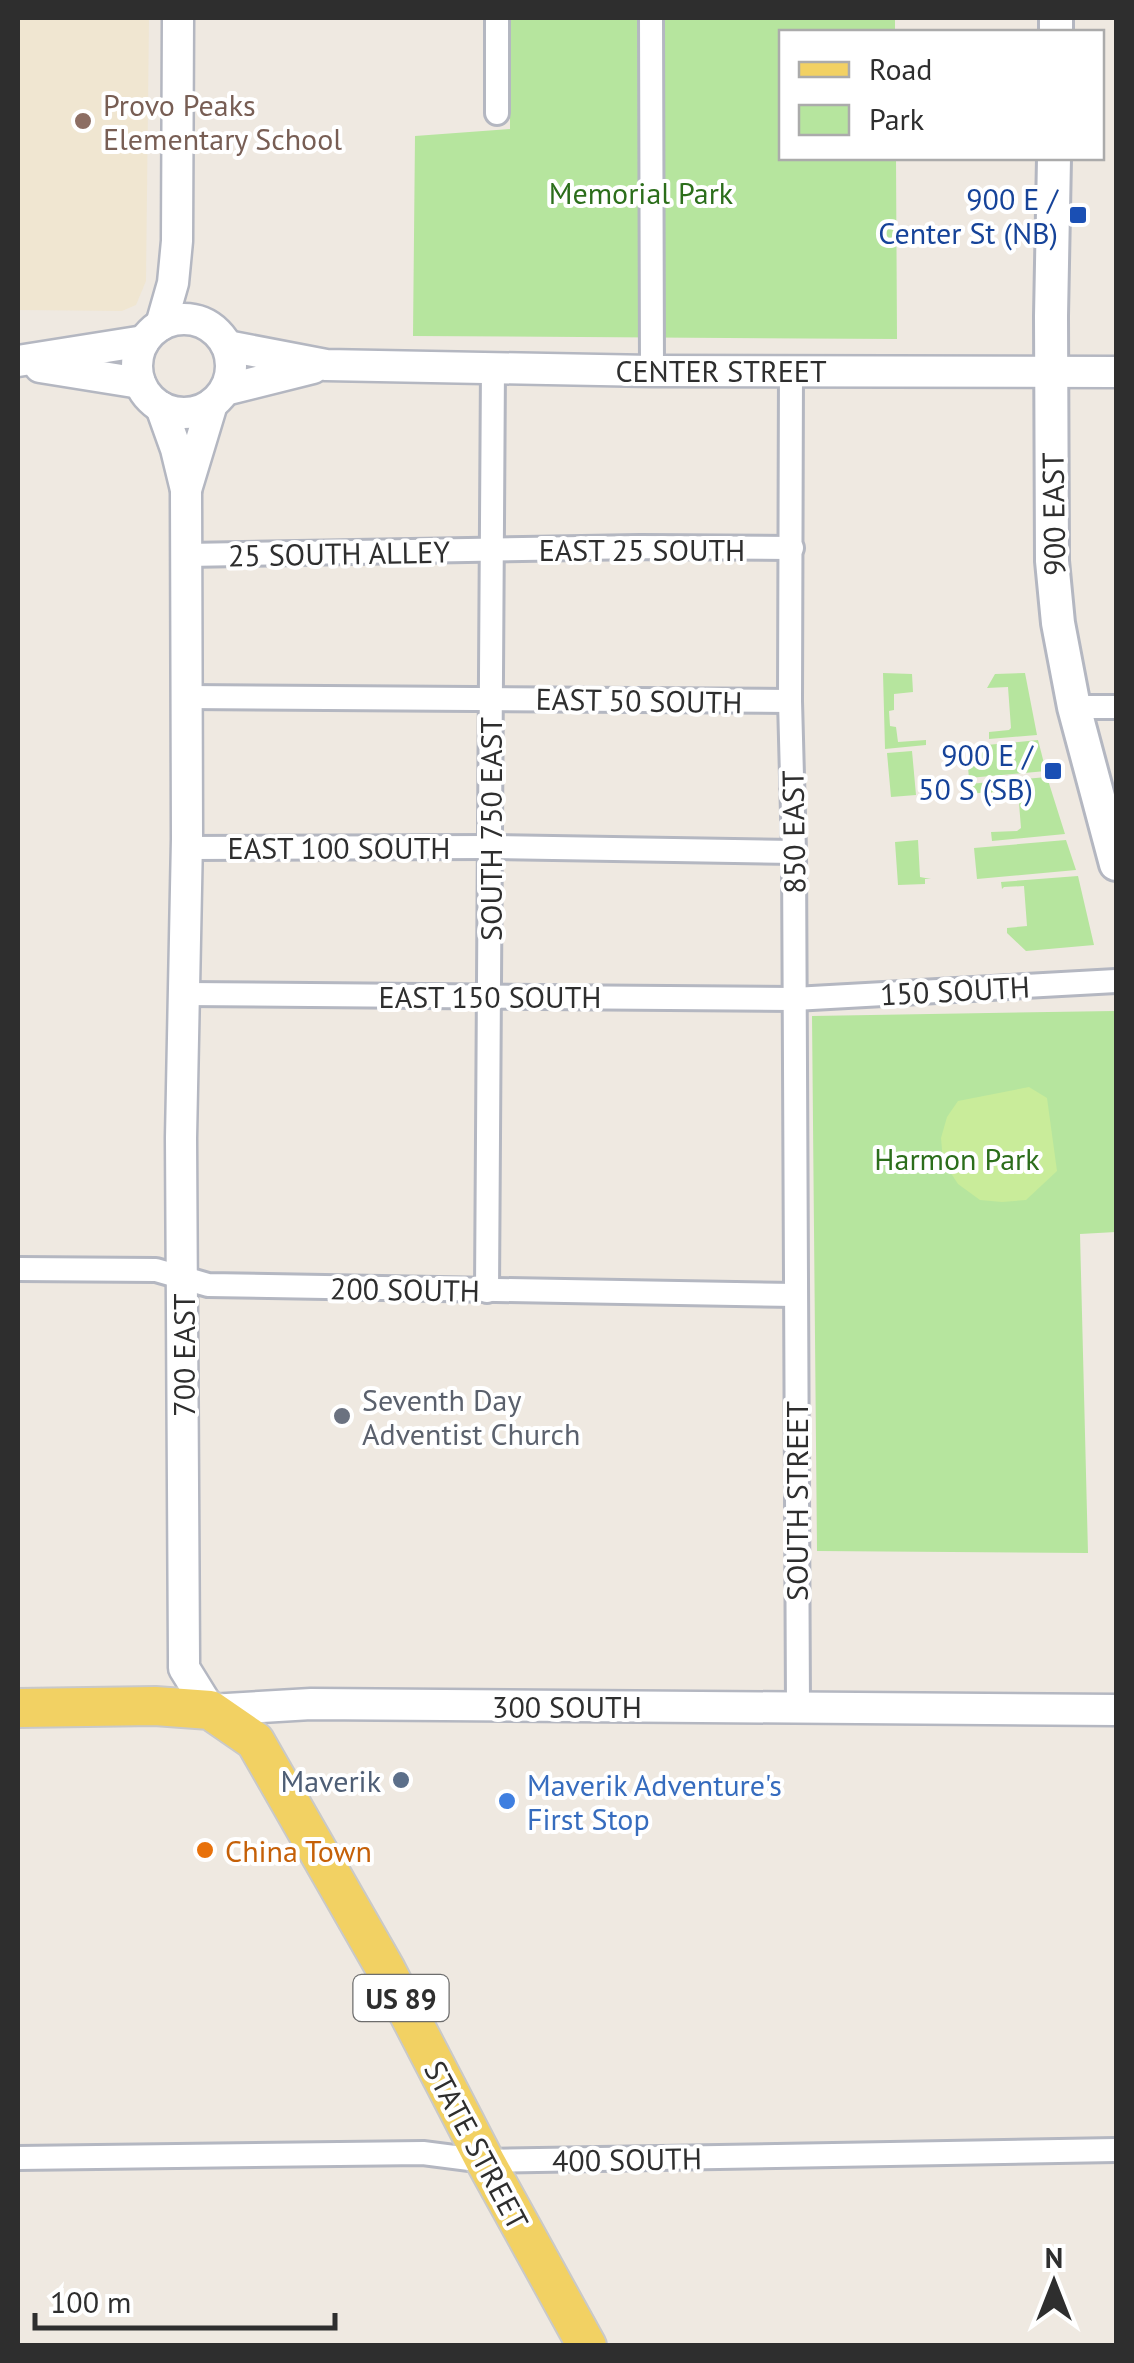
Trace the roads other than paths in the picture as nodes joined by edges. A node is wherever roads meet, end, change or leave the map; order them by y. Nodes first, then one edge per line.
1 (178, 18) edge
2 (497, 18) edge
3 (651, 18) edge
4 (498, 113) dead end
5 (1054, 160) edge
6 (177, 242) junction
7 (153, 333) junction
8 (217, 336) junction
9 (18, 362) edge
10 (326, 365) junction
11 (493, 367) junction
12 (791, 370) junction
13 (652, 371) junction
14 (1116, 372) edge
15 (1051, 373) junction
16 (140, 383) junction
17 (218, 397) junction
18 (160, 407) junction
19 (186, 490) junction
20 (792, 548) junction
21 (492, 550) junction
22 (187, 555) junction
23 (187, 697) junction
24 (490, 698) junction
25 (790, 701) junction
26 (1074, 707) junction
27 (1116, 707) edge
28 (490, 847) junction
29 (187, 848) junction
30 (794, 852) junction
31 (1116, 864) edge
32 (185, 980) junction
33 (1116, 981) edge
34 (489, 995) junction
35 (794, 999) junction
36 (18, 1269) edge
37 (183, 1280) junction
38 (487, 1291) junction
39 (795, 1296) junction
40 (18, 1708) edge
41 (798, 1708) junction
42 (210, 1710) junction
43 (1116, 1710) edge
44 (1116, 2150) edge
45 (18, 2158) edge
46 (484, 2162) junction
47 (586, 2346) edge

1 - 6 street
2 - 4 street
3 - 13 street
5 - 15 main road, 900 EAST
6 - 7 street
6 - 8 street
7 - 8 street
7 - 9 street
7 - 16 street
8 - 10 street, CENTER STREET
8 - 17 street
9 - 16 street
10 - 11 street, CENTER STREET
10 - 17 street, CENTER STREET
11 - 13 street, CENTER STREET
11 - 21 street, SOUTH 750 EAST
12 - 13 street, CENTER STREET
12 - 15 street, CENTER STREET
12 - 20 street, 850 EAST
14 - 15 street, CENTER STREET
15 - 26 main road, 900 EAST
16 - 18 street
17 - 18 street
17 - 19 street, 700 EAST
18 - 19 street, 700 EAST
19 - 22 street, 700 EAST
20 - 21 street, EAST 25 SOUTH
20 - 25 street, 850 EAST
21 - 22 street, 25 SOUTH ALLEY
21 - 24 street, SOUTH 750 EAST
22 - 23 street, 700 EAST
23 - 24 street, EAST 50 SOUTH
23 - 29 street, 700 EAST
24 - 25 street, EAST 50 SOUTH
24 - 28 street, SOUTH 750 EAST
25 - 30 street, 850 EAST
26 - 27 street
26 - 31 main road, 900 EAST
28 - 29 street, EAST 100 SOUTH
28 - 30 street, EAST 100 SOUTH
28 - 34 street, SOUTH 750 EAST
29 - 32 street, 700 EAST
30 - 35 street, 850 EAST
32 - 34 street, EAST 150 SOUTH
32 - 37 street, 700 EAST
33 - 35 street, 150 SOUTH
34 - 35 street, EAST 150 SOUTH
34 - 38 street, SOUTH 750 EAST
35 - 39 street, 850 EAST
36 - 37 street, 200 SOUTH
37 - 38 street, 200 SOUTH
37 - 42 street, 700 EAST
38 - 39 street, 200 SOUTH
39 - 41 street, SOUTH STREET
40 - 42 main road, 300 SOUTH
41 - 42 street, 300 SOUTH
41 - 43 street, 300 SOUTH
42 - 46 main road, STATE STREET / US 89
44 - 46 street, 400 SOUTH
45 - 46 street, 400 SOUTH
46 - 47 main road, STATE STREET / US 89

